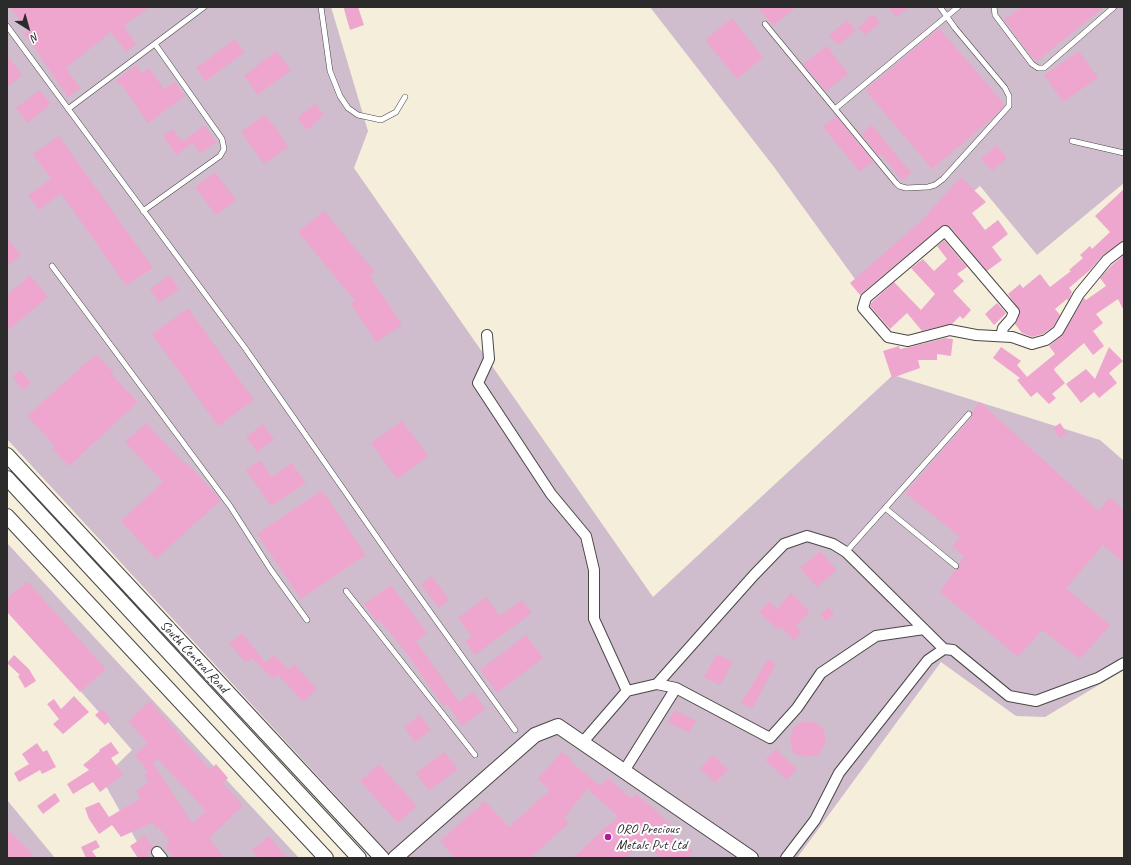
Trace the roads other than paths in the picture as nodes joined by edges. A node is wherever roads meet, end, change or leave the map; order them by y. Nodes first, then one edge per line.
1 (204, 7) edge
2 (321, 7) edge
3 (940, 7) edge
4 (958, 7) edge
5 (994, 7) edge
6 (1114, 7) edge
7 (947, 16) junction
8 (765, 24) dead end
9 (7, 26) edge
10 (155, 44) junction
11 (405, 97) dead end
12 (68, 109) junction
13 (835, 109) junction
14 (1072, 141) dead end
15 (1124, 153) edge
16 (143, 211) junction
17 (1124, 247) edge
18 (52, 266) dead end
19 (486, 334) dead end
20 (1001, 336) junction
21 (969, 414) dead end
22 (7, 455) edge
23 (7, 478) edge
24 (885, 508) junction
25 (7, 516) edge
26 (846, 552) junction
27 (956, 566) dead end
28 (113, 570) junction
29 (101, 581) junction
30 (346, 591) dead end
31 (307, 620) dead end
32 (924, 629) junction
33 (944, 649) junction
34 (1124, 663) edge
35 (657, 684) junction
36 (676, 688) junction
37 (627, 691) junction
38 (515, 730) dead end
39 (582, 743) junction
40 (475, 755) dead end
41 (624, 771) junction
42 (326, 858) edge
43 (359, 858) edge
44 (382, 858) edge
45 (395, 858) edge
46 (750, 858) edge
47 (786, 858) edge

1 - 10 lane
2 - 11 lane
3 - 7 lane
4 - 7 lane
5 - 6 lane
7 - 13 lane
7 - 13 lane
8 - 13 lane
9 - 12 lane
10 - 12 lane
10 - 16 lane
12 - 16 lane
14 - 15 lane
16 - 38 lane
17 - 20 street
18 - 31 lane
19 - 37 street
20 - 20 street
21 - 24 lane
22 - 28 main road, South Central Road
23 - 29 main road, South Central Road
24 - 26 lane
24 - 27 lane
25 - 42 main road
26 - 32 street
26 - 35 street
28 - 29 main road
28 - 44 main road, South Central Road
29 - 43 main road, South Central Road
30 - 40 lane
32 - 33 street
32 - 36 street
33 - 34 street
33 - 47 street
35 - 36 street
35 - 37 street
36 - 41 street
37 - 39 street
39 - 41 main road
39 - 45 main road
41 - 46 main road

